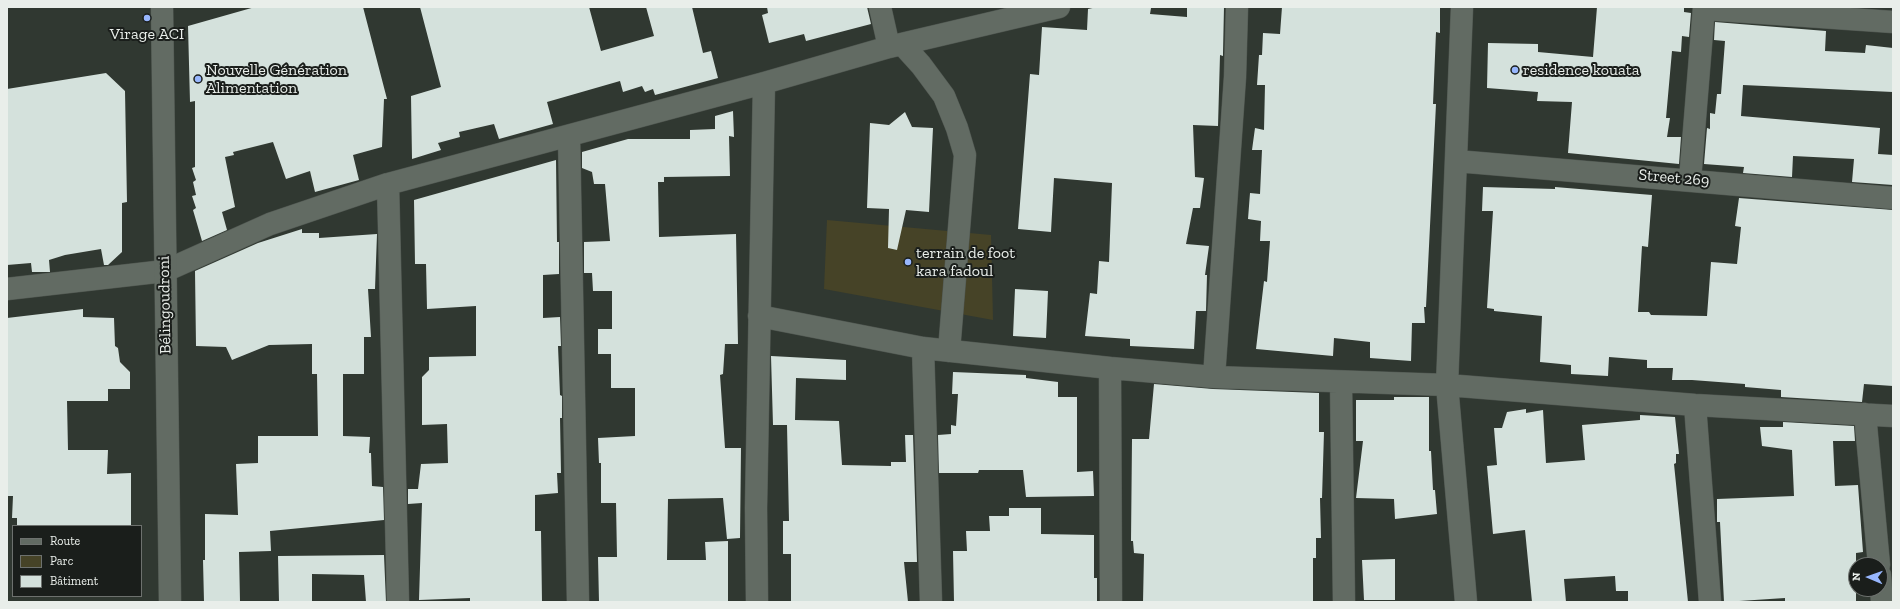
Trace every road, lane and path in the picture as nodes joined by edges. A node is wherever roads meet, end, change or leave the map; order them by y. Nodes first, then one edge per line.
1 (162, 7) edge
2 (880, 7) edge
3 (1059, 7) edge
4 (1237, 7) edge
5 (1462, 7) edge
6 (1704, 8) edge
7 (1893, 22) edge
8 (896, 45) junction
9 (764, 83) junction
10 (569, 136) junction
11 (1456, 161) junction
12 (1690, 180) junction
13 (388, 184) junction
14 (1893, 198) edge
15 (165, 271) junction
16 (7, 289) edge
17 (759, 316) junction
18 (923, 348) junction
19 (949, 350) junction
20 (1110, 368) junction
21 (1214, 377) junction
22 (1341, 382) junction
23 (1447, 385) junction
24 (1695, 405) junction
25 (1866, 414) junction
26 (1893, 416) edge
27 (1878, 557) edge
28 (170, 602) edge
29 (398, 602) edge
30 (578, 602) edge
31 (757, 602) edge
32 (931, 602) edge
33 (1111, 602) edge
34 (1344, 602) edge
35 (1466, 602) edge
36 (1710, 602) edge

1 - 15 street, Bélingoudroni
2 - 8 street
3 - 8 street
4 - 21 street
5 - 11 street
6 - 7 street
6 - 12 street
8 - 9 street
8 - 19 street
9 - 10 street
9 - 17 street
10 - 13 street
10 - 30 street
11 - 12 street, Street 269
11 - 23 street
12 - 14 street, Street 269
13 - 15 street
13 - 29 street
15 - 16 street
15 - 28 street, Bélingoudroni
17 - 18 street
17 - 31 street
18 - 19 street
18 - 32 street
19 - 20 street
20 - 21 street
20 - 33 street
21 - 22 street
22 - 23 street
22 - 34 street
23 - 24 street
23 - 35 street
24 - 25 street
24 - 36 street
25 - 26 street
25 - 27 street

